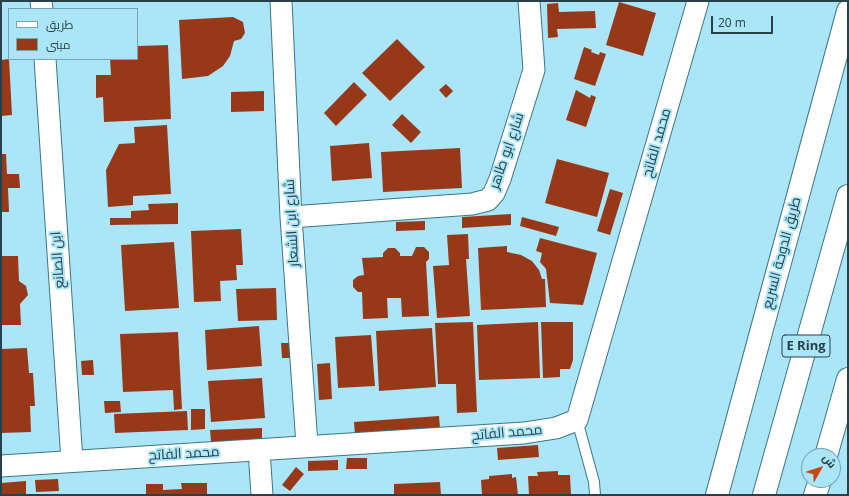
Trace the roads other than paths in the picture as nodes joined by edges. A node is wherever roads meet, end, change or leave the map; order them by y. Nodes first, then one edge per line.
1 (281, 1) edge
2 (529, 1) edge
3 (698, 1) edge
4 (848, 11) edge
5 (45, 60) edge
6 (848, 196) edge
7 (291, 217) junction
8 (848, 378) edge
9 (577, 420) junction
10 (307, 445) junction
11 (828, 448) edge
12 (259, 450) junction
13 (72, 461) junction
14 (1, 466) edge
15 (262, 495) edge
16 (595, 495) edge
17 (717, 495) edge
18 (764, 495) edge

1 - 7 street, شارع ابن الشعار
2 - 7 street, شارع ابو طاهر
3 - 9 street, محمد الفاتح
4 - 17 main road, طريق الدوحة السريع
5 - 13 street, ابن الصانع
6 - 18 main road, E Ring
7 - 10 street, شارع ابن الشعار
8 - 11 main road
9 - 10 street, محمد الفاتح
9 - 16 lane
10 - 12 street, محمد الفاتح
12 - 13 street, محمد الفاتح
12 - 15 street
13 - 14 street, محمد الفاتح

